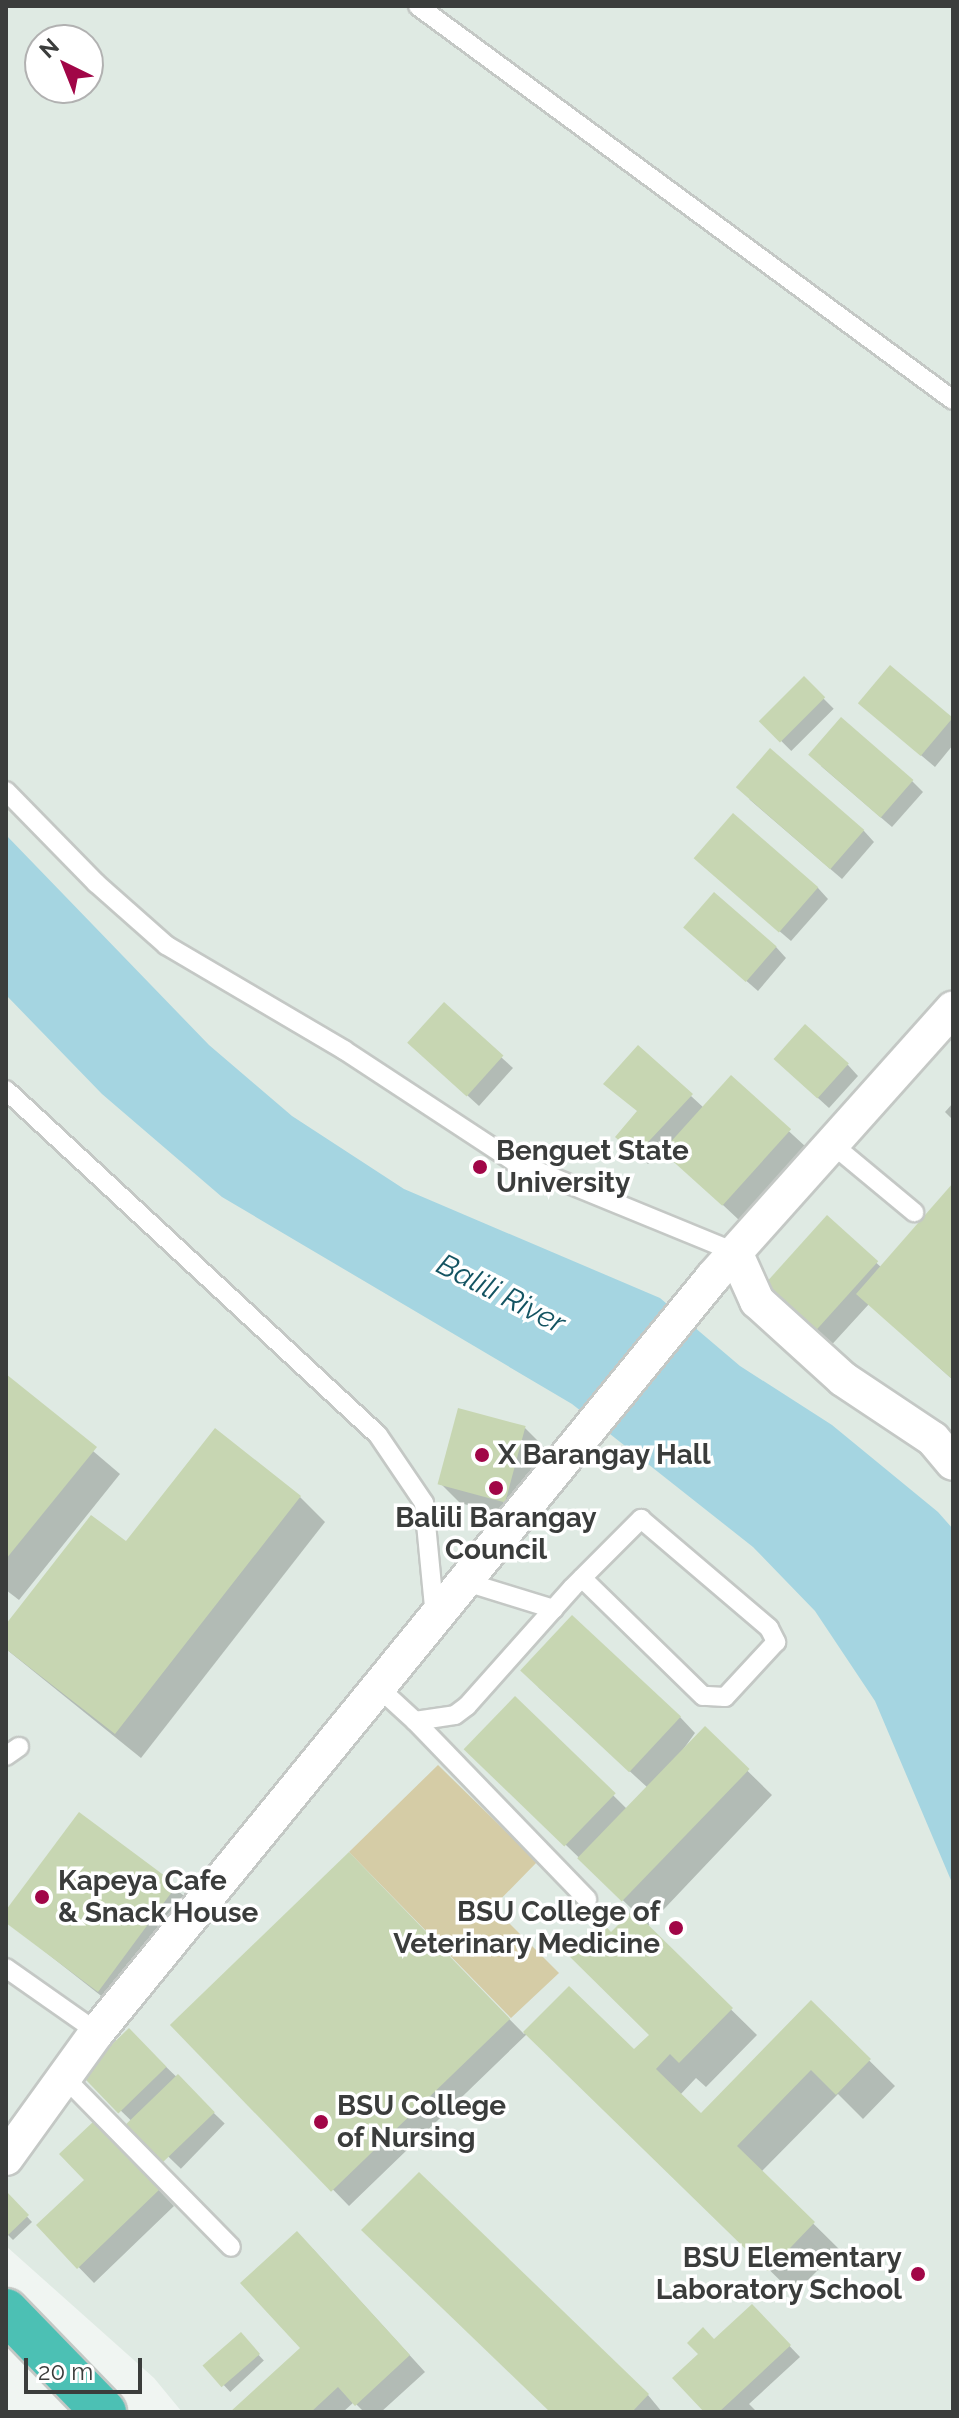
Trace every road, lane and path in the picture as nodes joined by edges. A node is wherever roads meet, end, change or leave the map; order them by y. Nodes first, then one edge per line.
1 (418, 6) edge
2 (953, 400) edge
3 (6, 791) edge
4 (953, 1009) edge
5 (6, 1090) edge
6 (832, 1144) junction
7 (914, 1212) dead end
8 (724, 1265) junction
9 (953, 1463) edge
10 (582, 1578) junction
11 (466, 1582) junction
12 (554, 1609) junction
13 (435, 1621) junction
14 (379, 1688) junction
15 (415, 1721) junction
16 (587, 1899) dead end
17 (6, 1968) edge
18 (97, 2032) junction
19 (64, 2077) junction
20 (6, 2158) edge
21 (231, 2247) dead end
22 (6, 2311) edge
23 (104, 2412) edge

1 - 2 lane
3 - 8 lane
4 - 6 street
5 - 13 lane
6 - 7 lane
6 - 8 street
8 - 9 street
8 - 11 street
10 - 10 lane
10 - 12 lane
11 - 12 lane
11 - 13 street
12 - 15 lane
13 - 14 street
14 - 15 lane
14 - 18 street
15 - 16 lane
17 - 18 lane
18 - 19 street
19 - 20 street
19 - 21 lane
22 - 23 highway

